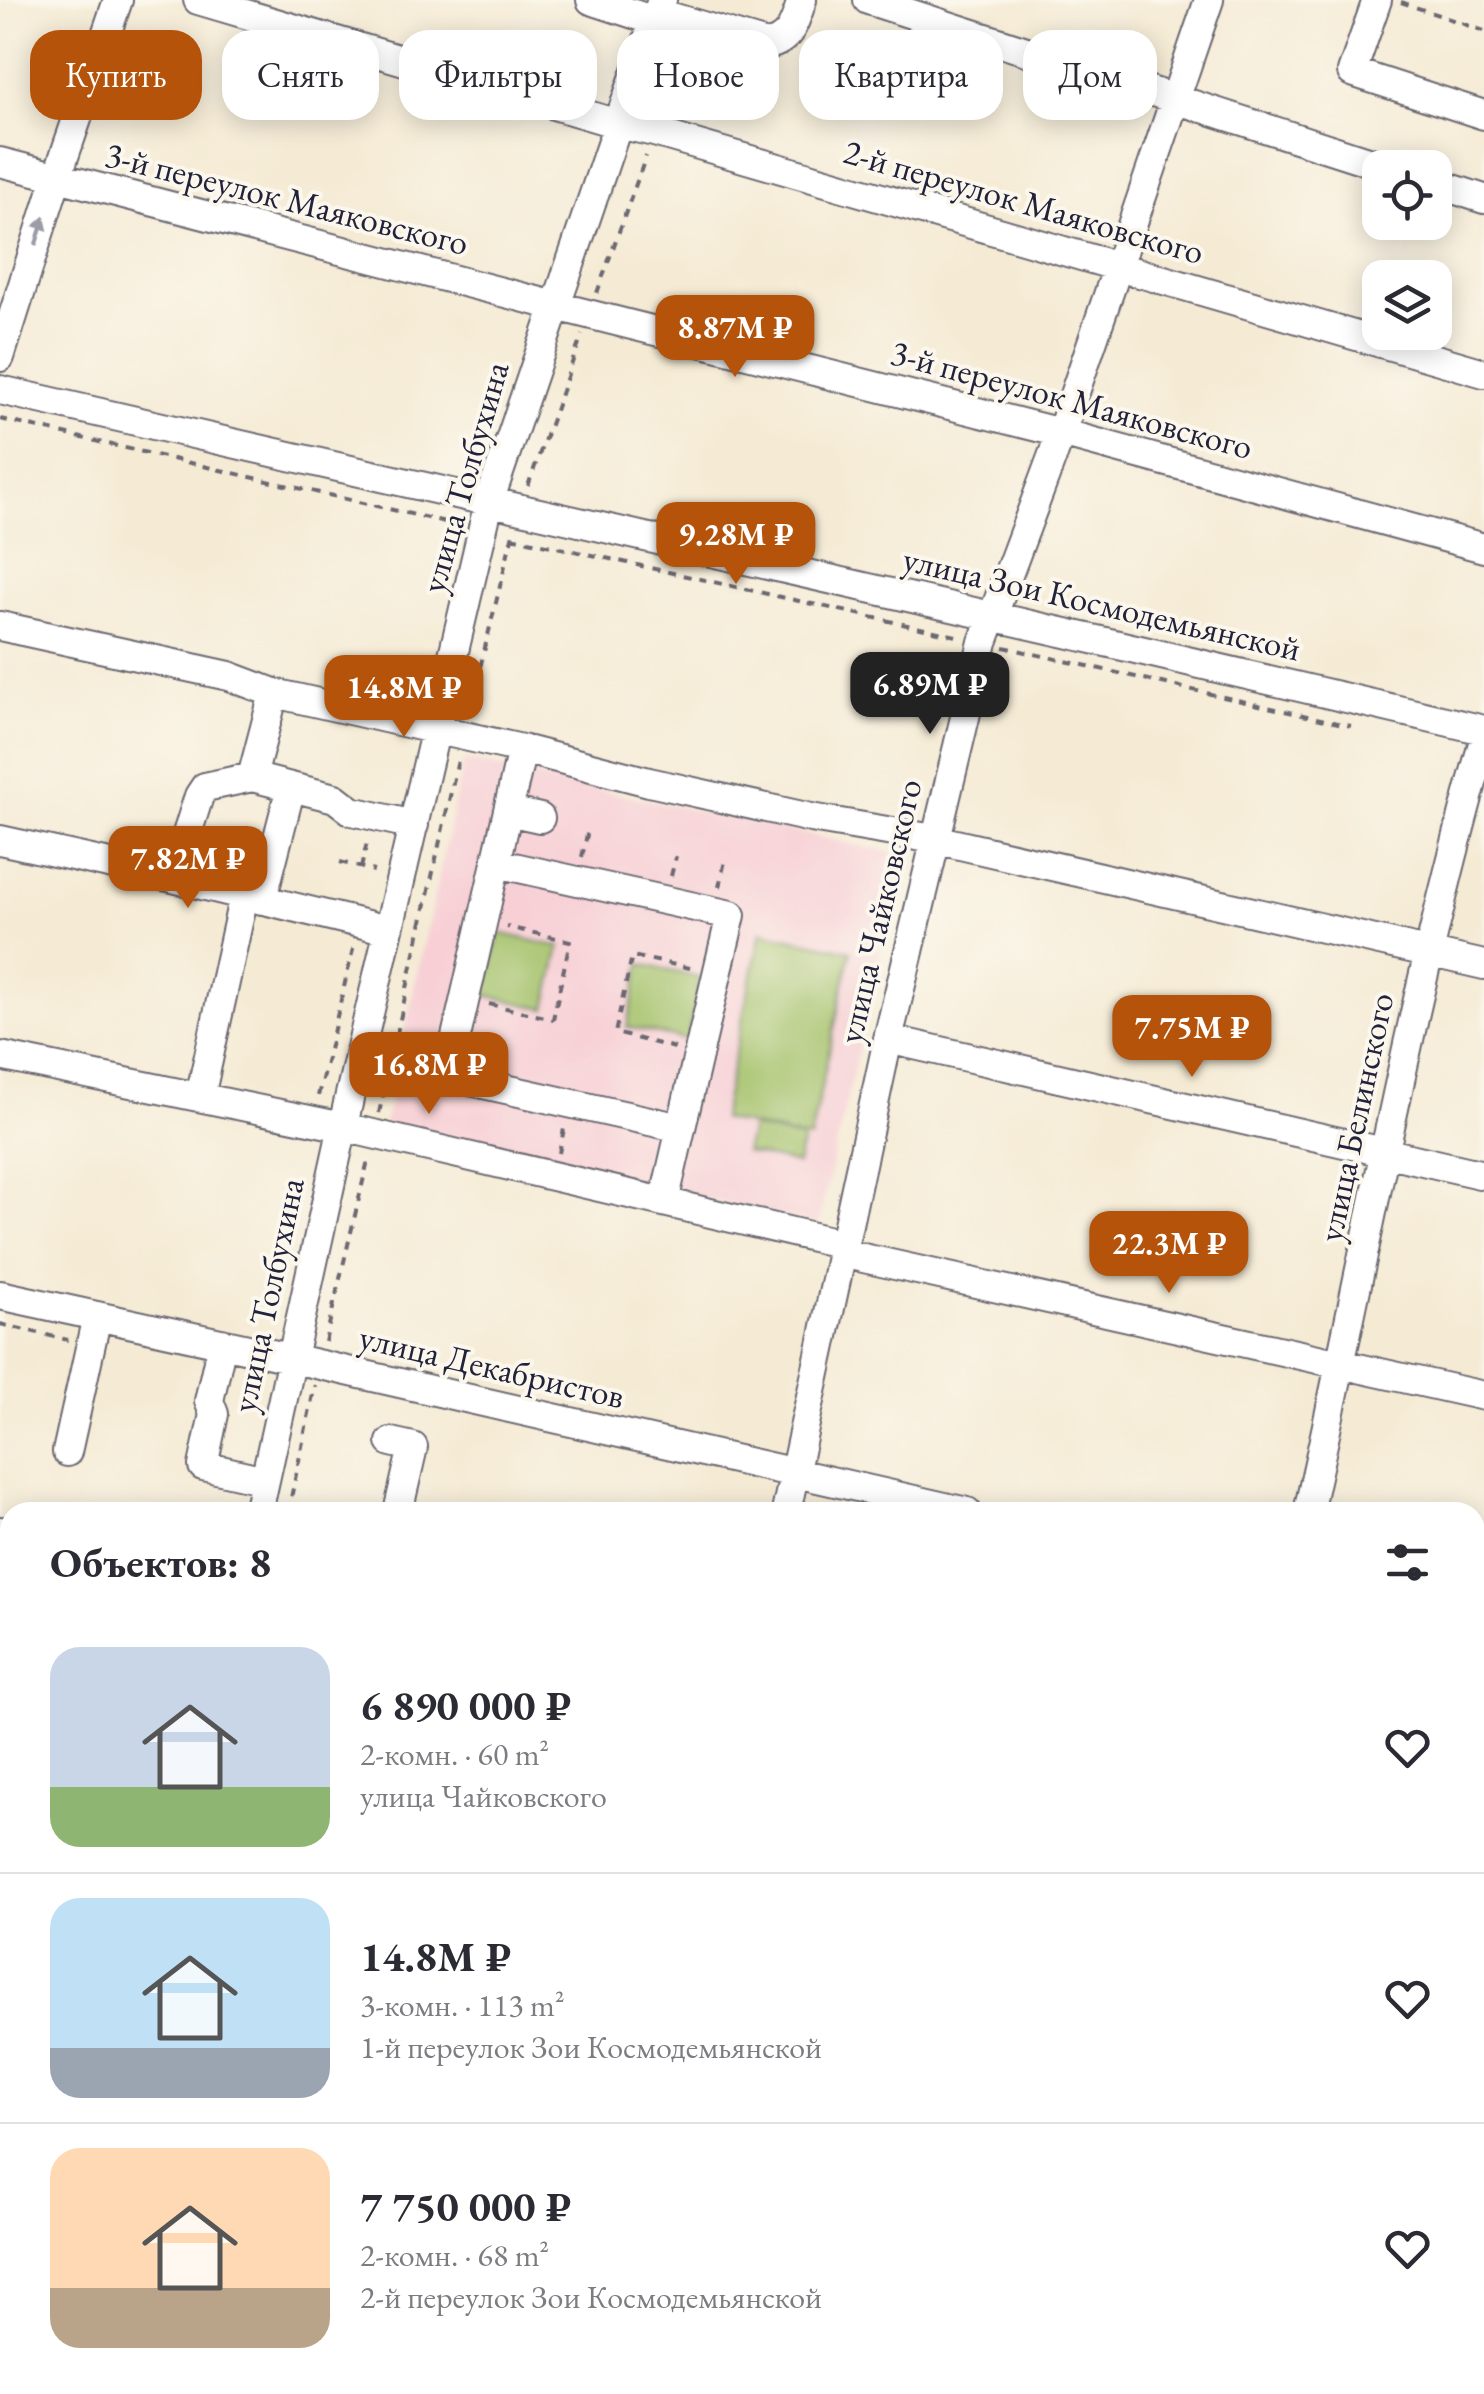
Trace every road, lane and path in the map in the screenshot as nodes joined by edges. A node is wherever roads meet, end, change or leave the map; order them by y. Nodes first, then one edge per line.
1 (118, 0) edge
2 (198, 0) edge
3 (591, 0) edge
4 (802, 0) edge
5 (868, 0) edge
6 (1209, 0) edge
7 (1377, 0) edge
8 (1397, 0) edge
9 (658, 11) edge
10 (1484, 31) edge
11 (1176, 97) junction
12 (1484, 115) edge
13 (618, 124) junction
14 (1362, 159) edge
15 (0, 162) edge
16 (57, 177) junction
17 (1452, 189) edge
18 (1484, 199) edge
19 (1119, 268) junction
20 (556, 306) junction
21 (0, 357) edge
22 (1484, 373) edge
23 (0, 390) edge
24 (0, 419) edge
25 (1061, 433) junction
26 (489, 502) junction
27 (482, 530) junction
28 (1484, 548) edge
29 (992, 615) junction
30 (0, 626) edge
31 (983, 642) junction
32 (274, 693) junction
33 (1365, 729) dead end
34 (436, 730) junction
35 (1484, 730) edge
36 (1484, 740) edge
37 (522, 749) junction
38 (252, 778) junction
39 (291, 787) junction
40 (508, 811) junction
41 (540, 818) dead end
42 (414, 825) junction
43 (370, 829) dead end
44 (934, 839) junction
45 (0, 840) edge
46 (340, 862) dead end
47 (496, 863) junction
48 (361, 868) junction
49 (374, 871) dead end
50 (173, 878) junction
51 (253, 897) junction
52 (482, 921) junction
53 (359, 923) junction
54 (388, 930) junction
55 (1430, 951) junction
56 (1484, 965) edge
57 (718, 974) junction
58 (465, 999) junction
59 (888, 1039) junction
60 (394, 1046) dead end
61 (699, 1053) junction
62 (0, 1056) edge
63 (451, 1059) junction
64 (200, 1097) junction
65 (570, 1102) junction
66 (313, 1120) junction
67 (342, 1127) junction
68 (682, 1128) junction
69 (1383, 1154) junction
70 (556, 1164) dead end
71 (1484, 1176) edge
72 (664, 1202) junction
73 (842, 1249) junction
74 (0, 1294) edge
75 (97, 1316) junction
76 (0, 1324) edge
77 (222, 1343) junction
78 (90, 1345) junction
79 (290, 1358) junction
80 (1341, 1364) junction
81 (1484, 1396) edge
82 (391, 1442) dead end
83 (67, 1452) dead end
84 (794, 1474) junction
85 (265, 1480) junction
86 (260, 1502) edge
87 (400, 1502) edge
88 (788, 1502) edge
89 (921, 1502) edge
90 (1310, 1502) edge

1 - 16 street
2 - 13 street, 2-й переулок Маяковского
3 - 9 street
4 - 9 street
5 - 11 street
6 - 11 street, улица Чайковского
7 - 12 street
8 - 10 path
9 - 13 street, улица Толбухина
11 - 14 street
11 - 19 street, улица Чайковского
13 - 19 street, 2-й переулок Маяковского
13 - 20 street, улица Толбухина
15 - 16 street, 3-й переулок Маяковского
16 - 20 street, 3-й переулок Маяковского
21 -> 16 street
17 - 18 street
19 - 22 street, 2-й переулок Маяковского
19 - 25 street, улица Чайковского
20 - 25 street, 3-й переулок Маяковского
20 - 26 street, улица Толбухина
23 - 26 street, улица Зои Космодемьянской
24 - 27 path
25 - 28 street, 3-й переулок Маяковского
25 - 29 street, улица Чайковского
26 - 27 street, улица Толбухина
26 - 29 street, улица Зои Космодемьянской
27 - 31 path
27 - 34 street, улица Толбухина
29 - 31 street, улица Чайковского
29 - 35 street, улица Зои Космодемьянской
30 - 32 street
31 - 33 path
31 - 44 street, улица Чайковского
32 - 34 street
32 - 38 street
34 - 37 street
34 - 42 street, улица Толбухина
36 - 55 street, улица Белинского
37 - 40 street
37 - 44 street
38 - 39 street
38 - 50 street
39 - 42 street
39 - 51 street
40 - 41 street
40 - 47 street
42 - 54 street, улица Толбухина
43 - 48 path
44 - 55 street
44 - 59 street, улица Чайковского
45 - 50 street
46 - 48 path
47 - 52 street
47 - 57 street
48 - 49 path
50 - 51 street
51 - 53 street
51 - 64 street
52 - 58 street
52 - 58 path
53 - 54 street
53 - 66 path
54 - 67 street, улица Толбухина
55 - 56 street
55 - 69 street, улица Белинского
57 - 61 street
57 - 61 path
58 - 63 street
59 - 69 street
59 - 73 street, улица Чайковского
60 - 63 path
61 - 68 street
62 - 64 street
63 - 65 street
64 - 66 street
65 - 68 street
65 - 70 path
66 - 67 street
67 - 72 street
67 - 79 street, улица Толбухина
68 - 72 street
69 - 71 street
69 - 80 street, улица Белинского
72 - 73 street
73 - 80 street
73 - 84 street, улица Чайковского
74 - 75 street, улица Декабристов
75 - 77 street, улица Декабристов
75 - 78 street
76 - 78 path
77 - 79 street, улица Декабристов
77 - 85 street
78 - 83 street
79 - 84 street, улица Декабристов
79 - 85 street, улица Толбухина
80 - 81 street
80 - 90 street, улица Белинского
82 - 87 street
84 - 88 street, улица Чайковского
84 - 89 street, улица Декабристов
85 - 86 street, улица Толбухина

